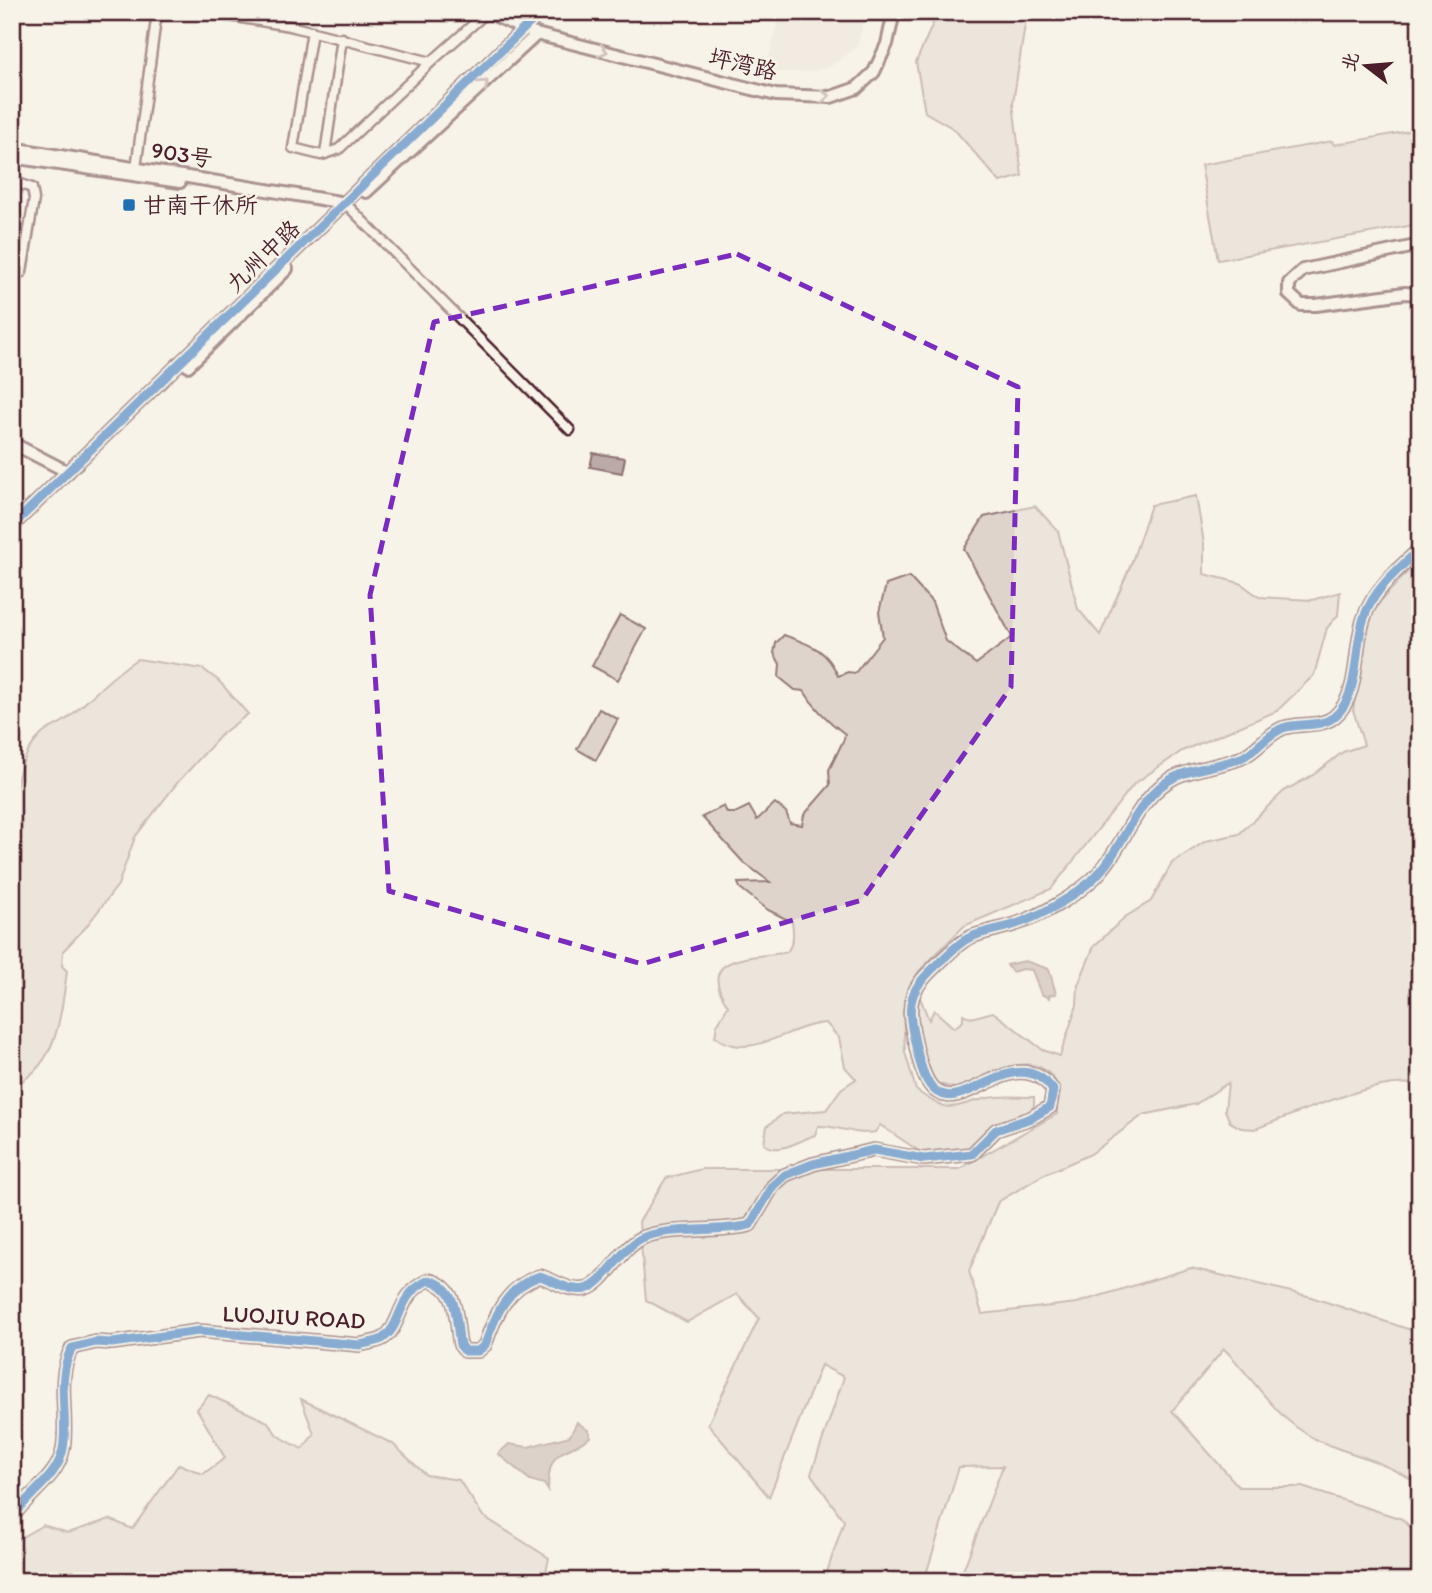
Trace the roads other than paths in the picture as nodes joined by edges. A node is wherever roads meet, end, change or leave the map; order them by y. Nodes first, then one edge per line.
1 (157, 12) edge
2 (205, 12) edge
3 (541, 12) edge
4 (894, 12) edge
5 (485, 13) edge
6 (523, 30) junction
7 (312, 31) junction
8 (537, 35) junction
9 (342, 38) junction
10 (431, 62) junction
11 (13, 154) edge
12 (325, 154) junction
13 (136, 168) junction
14 (12, 181) edge
15 (344, 208) junction
16 (1420, 245) edge
17 (12, 271) edge
18 (1420, 294) edge
19 (570, 430) dead end
20 (12, 443) edge
21 (68, 472) junction
22 (12, 526) edge
23 (12, 534) edge
24 (1420, 549) edge
25 (12, 1518) edge

1 - 13 street
2 - 7 street
3 - 6 street, 九州中路
8 -> 4 street, 坪湾路
5 - 6 street
5 - 10 street
6 - 8 street, 坪湾路
6 - 15 street, 九州中路
7 - 9 street
7 - 12 street
15 -> 8 street
9 - 10 street
9 - 12 street
10 - 12 street
11 - 13 street, 903号
11 - 15 street
13 - 15 street, 903号
14 - 17 street
15 - 19 street
15 - 21 street, 九州中路
15 - 23 street
16 - 18 street
20 - 21 street
21 - 22 street, 九州中路
24 - 25 street, LUOJIU ROAD

